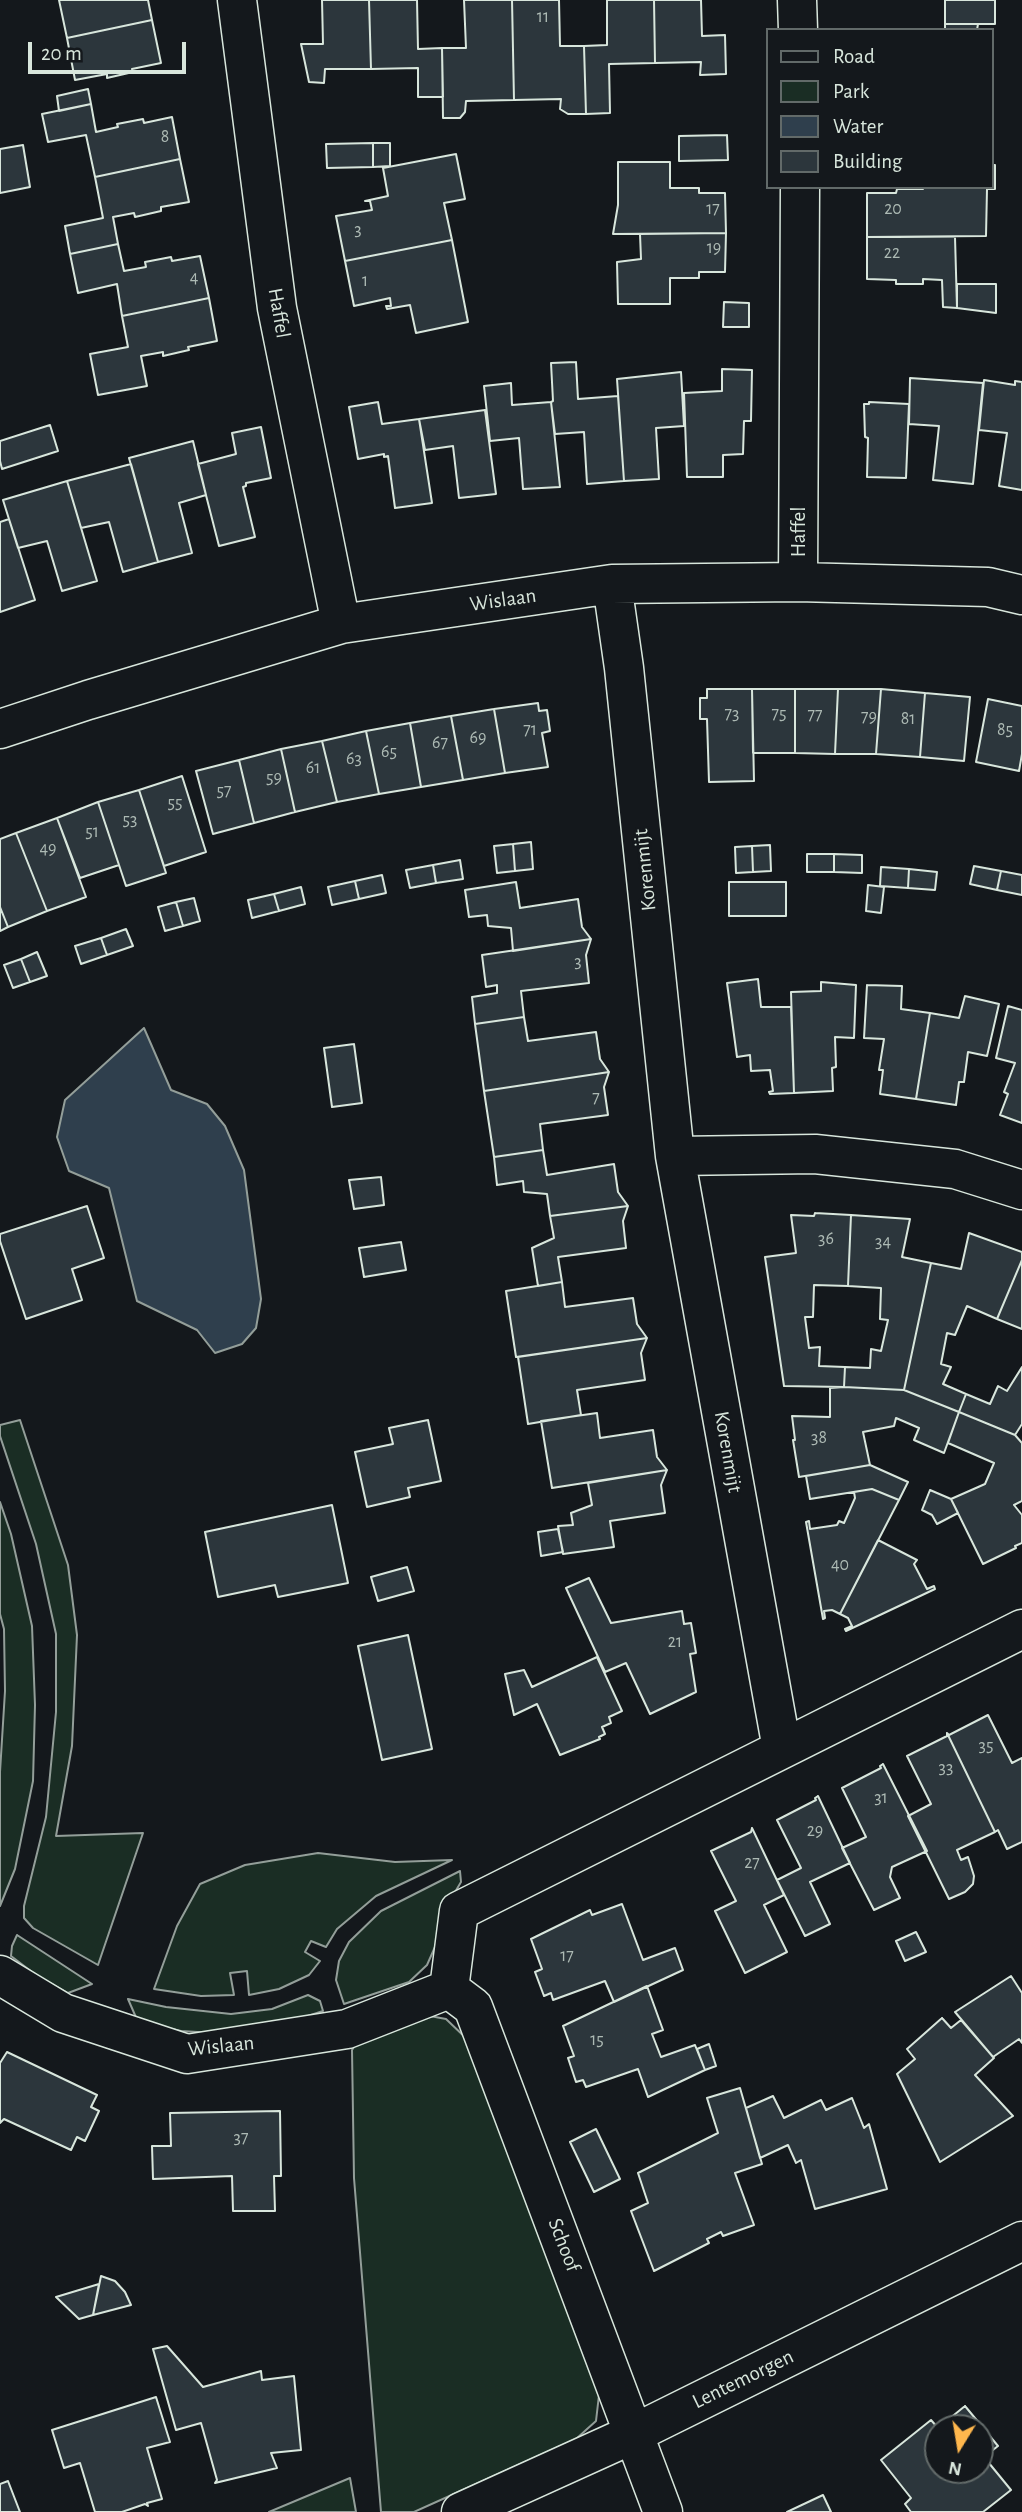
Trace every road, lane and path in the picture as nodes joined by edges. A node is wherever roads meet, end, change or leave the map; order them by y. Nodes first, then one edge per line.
1 (237, 0) edge
2 (797, 0) edge
3 (798, 28) edge
4 (800, 189) edge
5 (799, 582) junction
6 (612, 584) junction
7 (1022, 595) edge
8 (341, 624) junction
9 (0, 729) edge
10 (675, 1156) junction
11 (1022, 1190) edge
12 (1022, 1629) edge
13 (782, 1749) junction
14 (0, 1975) edge
15 (449, 1989) junction
16 (1022, 2241) edge
17 (633, 2434) junction
18 (461, 2512) edge
19 (663, 2512) edge

1 - 8 street, Haffel
2 - 3 street
4 - 5 street, Haffel
5 - 6 street, Wislaan
5 - 7 street, Wislaan
6 - 8 street, Wislaan
6 - 10 street, Korenmijt
8 - 9 street, Wislaan
10 - 11 street
10 - 13 street, Korenmijt
12 - 13 street
13 - 15 street
14 - 15 street, Wislaan
15 - 17 street, Schoof
16 - 17 street, Lentemorgen
17 - 18 street, Lentemorgen
17 - 19 street, Schoof

